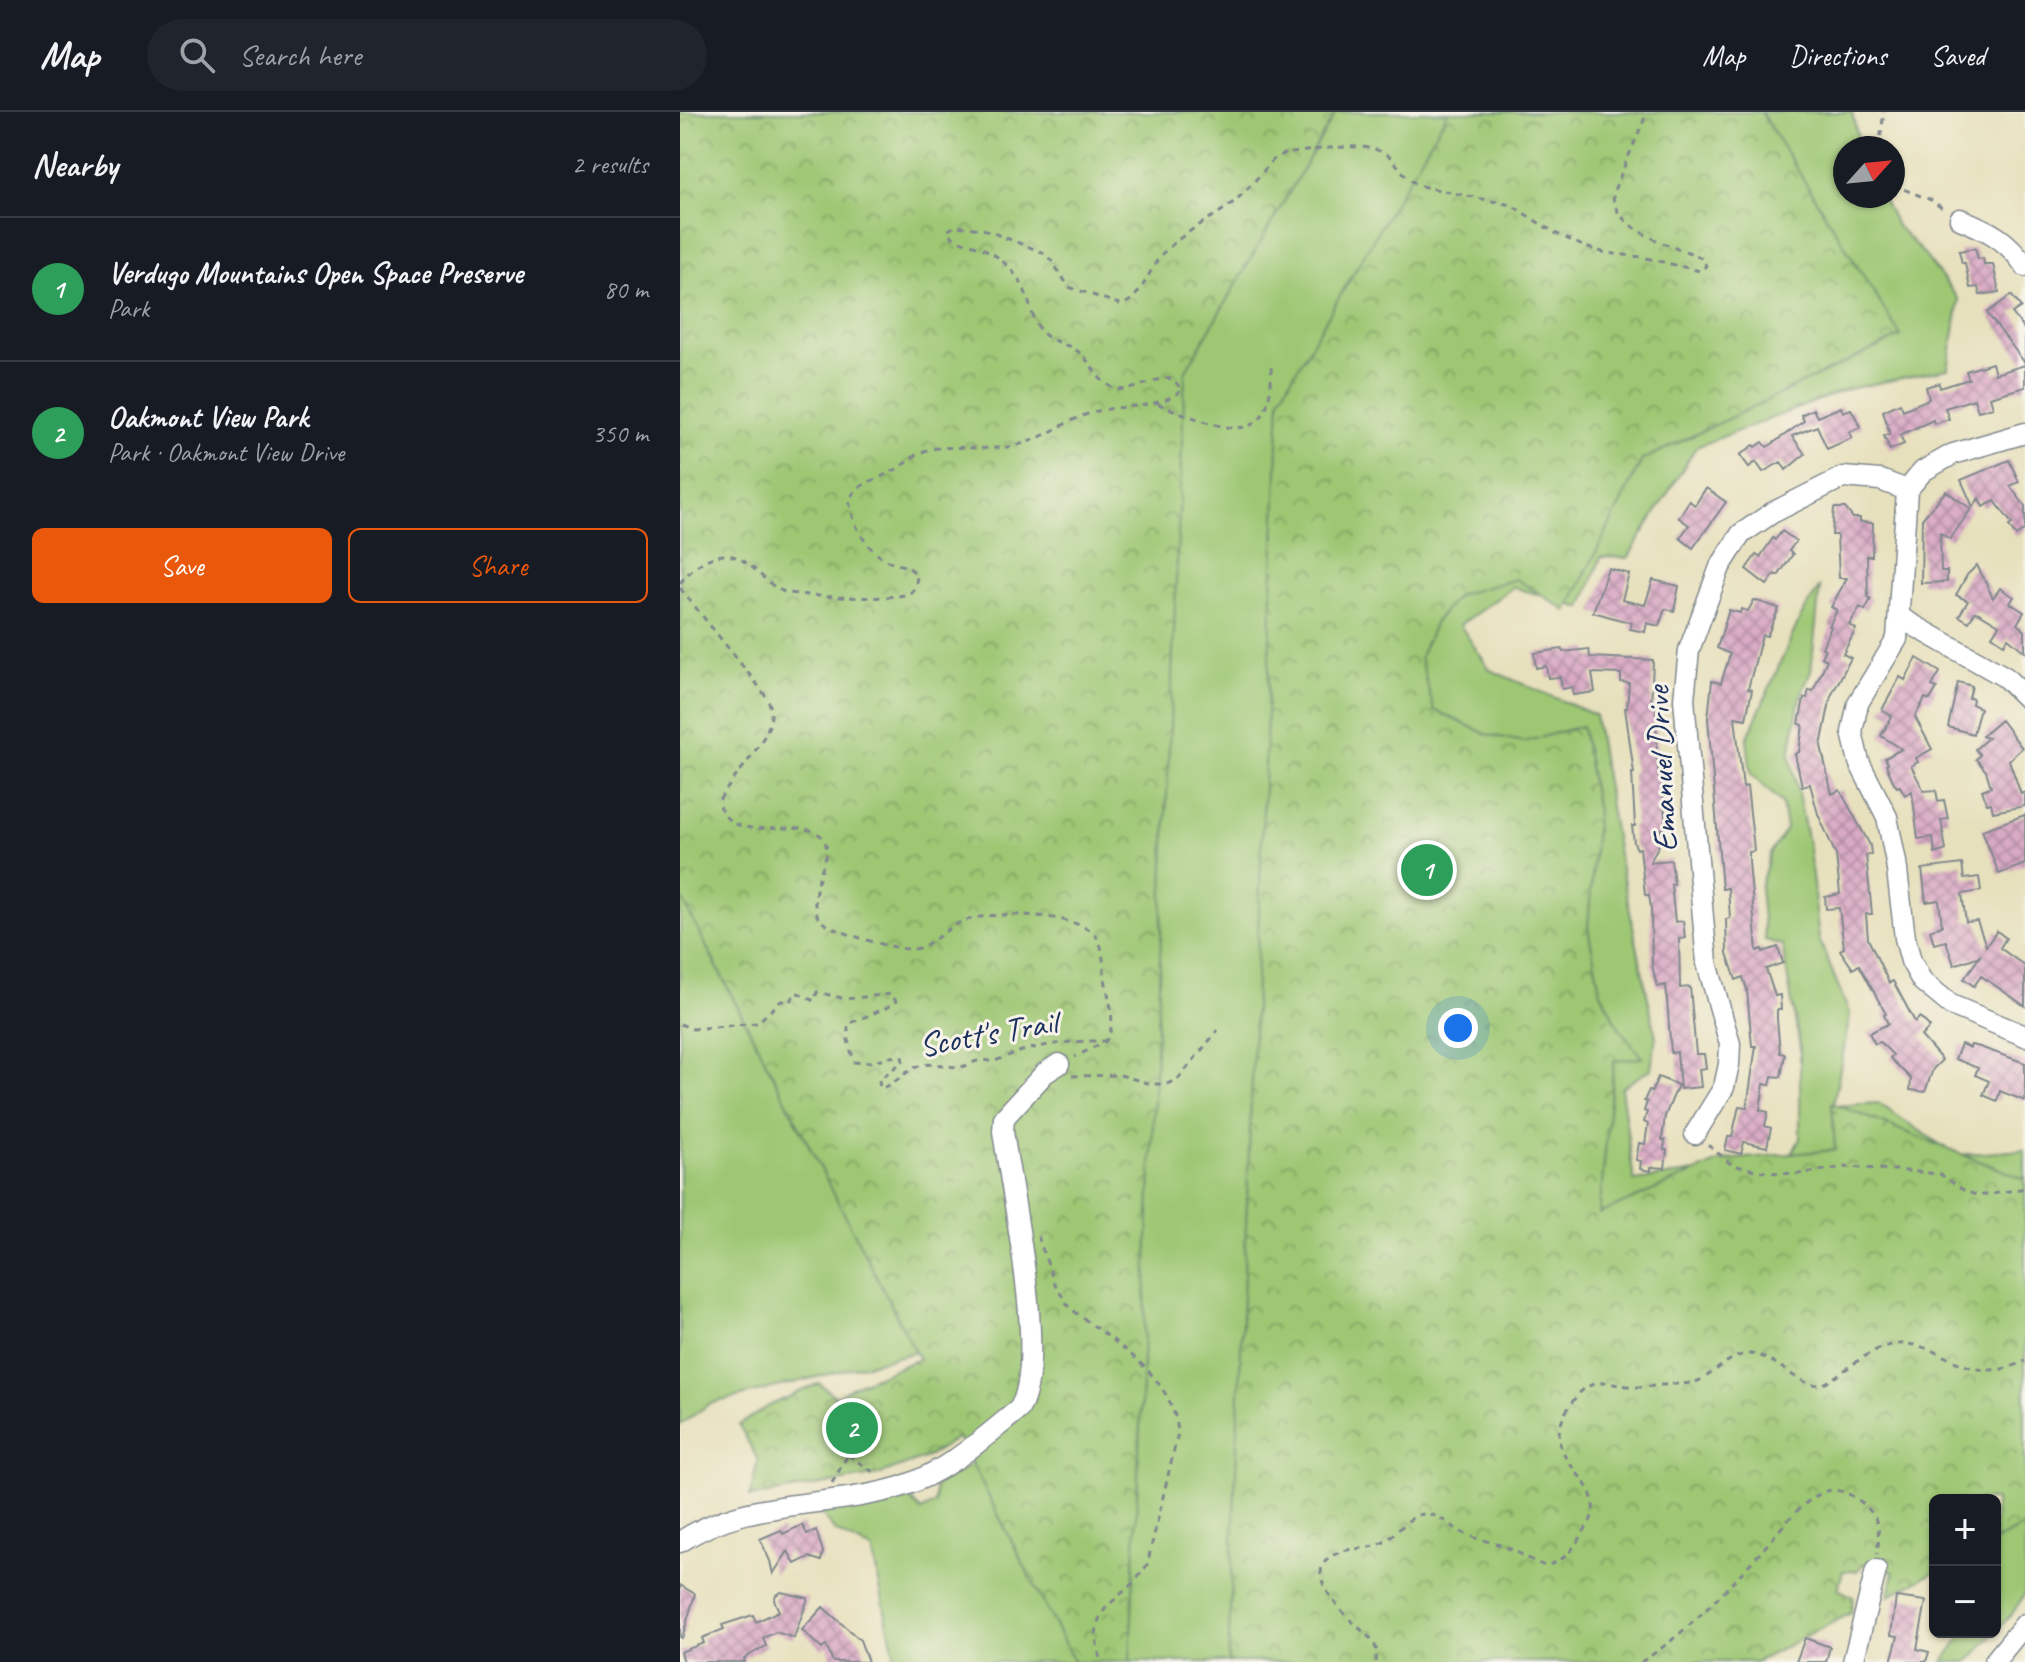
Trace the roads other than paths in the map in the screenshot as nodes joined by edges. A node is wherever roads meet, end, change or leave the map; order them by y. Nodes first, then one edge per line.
1 (1960, 219) road end
2 (2025, 266) edge
3 (2024, 435) edge
4 (1907, 490) junction
5 (1899, 617) junction
6 (2025, 697) edge
7 (2025, 1036) edge
8 (1064, 1070) road end
9 (1695, 1134) road end
10 (680, 1542) edge
11 (1876, 1570) road end
12 (2025, 1624) edge
13 (1853, 1662) edge
14 (1994, 1662) edge

1 - 2 street
3 - 4 street
4 - 5 street
4 - 9 street, Emanuel Drive
5 - 6 street
5 - 7 street
8 - 10 street
11 - 13 street
12 - 14 street

